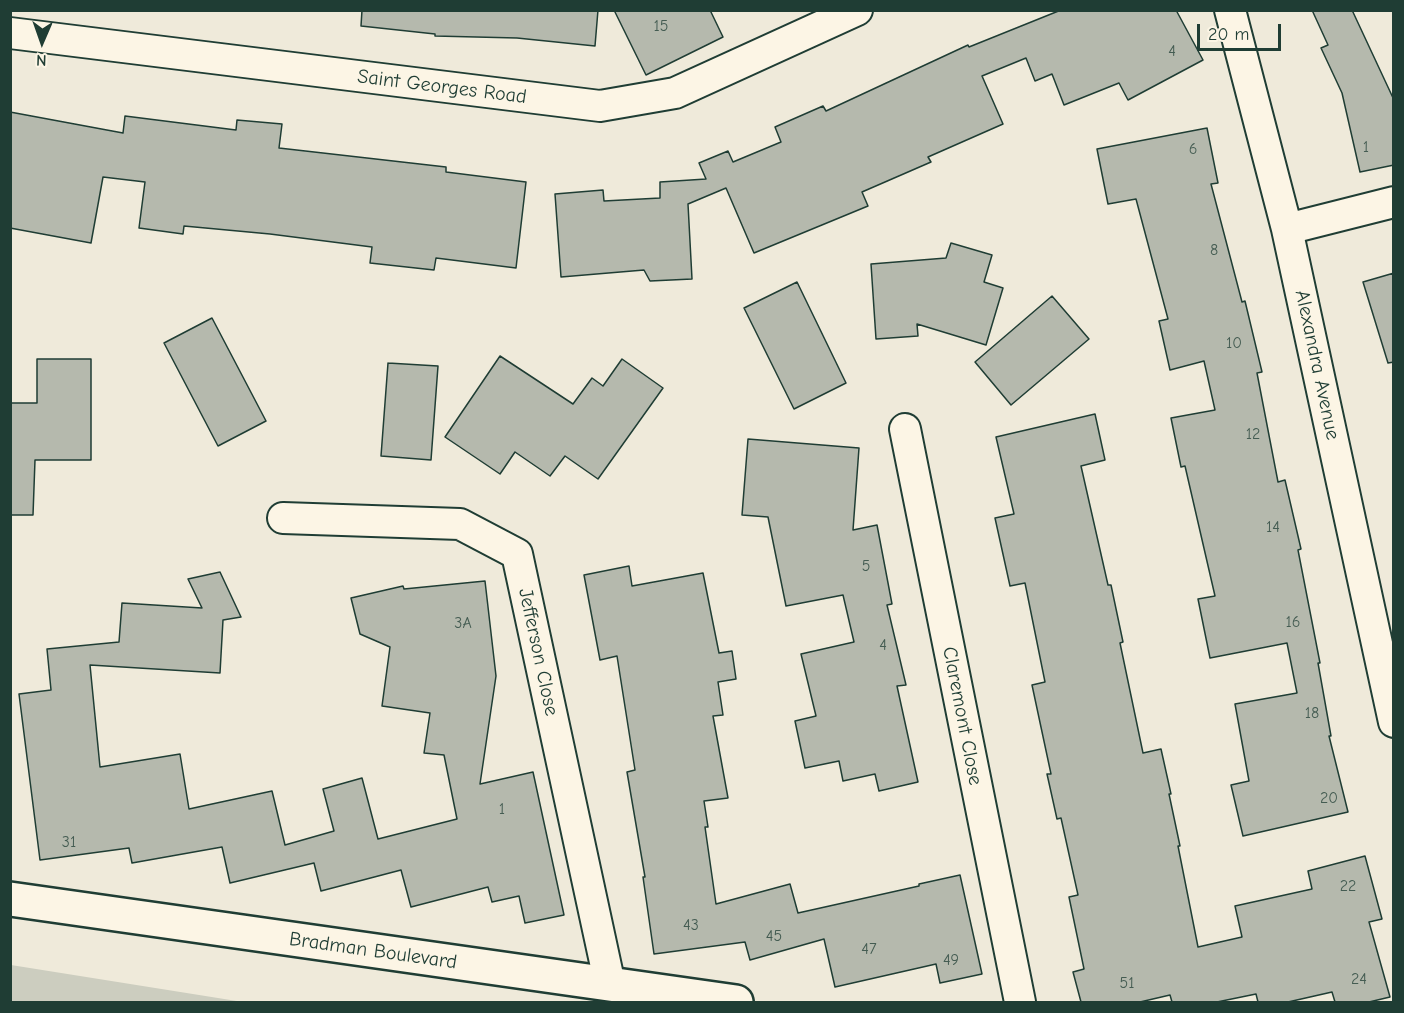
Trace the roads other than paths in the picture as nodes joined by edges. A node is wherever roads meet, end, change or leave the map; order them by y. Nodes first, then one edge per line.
1 (857, 10) edge
2 (1230, 10) edge
3 (10, 33) edge
4 (1394, 202) edge
5 (1287, 229) junction
6 (905, 429) dead end
7 (283, 518) dead end
8 (1394, 723) edge
9 (10, 899) edge
10 (610, 985) junction
11 (736, 1002) edge
12 (1020, 1002) edge

1 - 3 street, Saint Georges Road
2 - 5 street, Alexandra Avenue
4 - 5 street
5 - 8 street, Alexandra Avenue
6 - 12 street, Claremont Close
7 - 10 street, Jefferson Close
9 - 10 street, Bradman Boulevard
10 - 11 street, Bradman Boulevard

